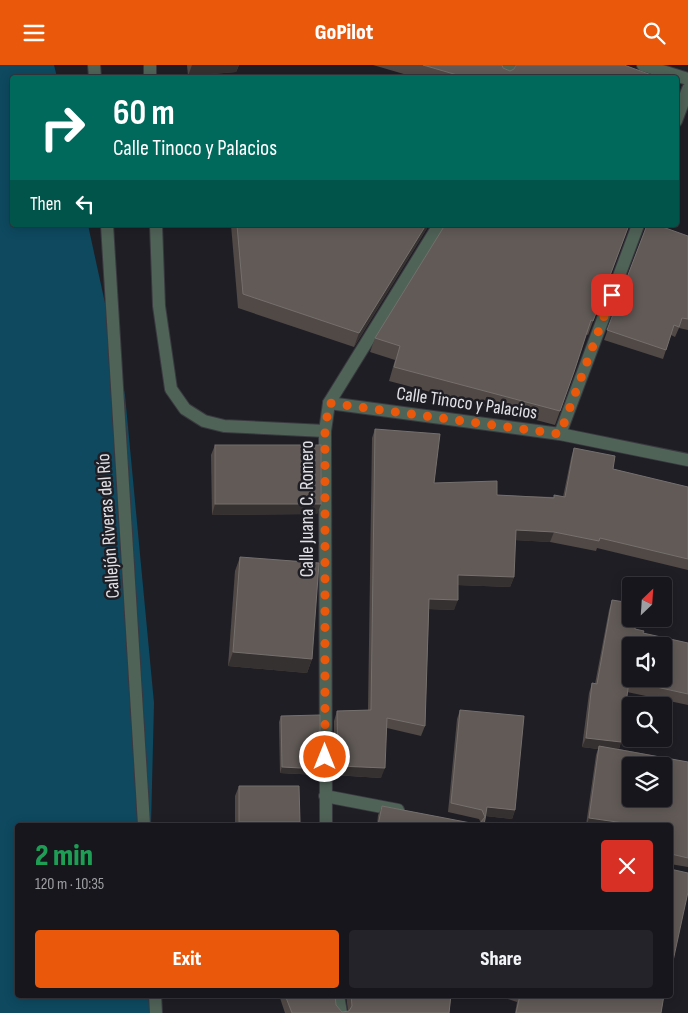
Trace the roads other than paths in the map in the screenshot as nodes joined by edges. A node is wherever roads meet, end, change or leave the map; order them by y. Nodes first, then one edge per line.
1 (644, 65) edge
2 (675, 75) edge
3 (688, 89) edge
4 (679, 113) edge
5 (108, 227) edge
6 (156, 227) edge
7 (438, 227) edge
8 (637, 227) edge
9 (329, 403) junction
10 (325, 431) junction
11 (560, 434) junction
12 (688, 460) edge
13 (325, 796) junction
14 (408, 812) edge
15 (144, 823) edge
16 (326, 823) edge
17 (155, 998) edge
18 (338, 998) edge
19 (156, 1013) edge
20 (341, 1013) edge

1 - 2 street
3 - 4 street
5 - 15 street, Callejón Riveras del Río
6 - 10 street
7 - 9 street, Calle Juana C. Romero
8 - 11 street
9 - 10 street, Calle Juana C. Romero
9 - 11 street, Calle Tinoco y Palacios
10 - 13 street, Calle Juana C. Romero
11 - 12 street, Calle Tinoco y Palacios
13 - 14 street
13 - 16 street, Calle Juana C. Romero
17 - 19 street
18 - 20 street

